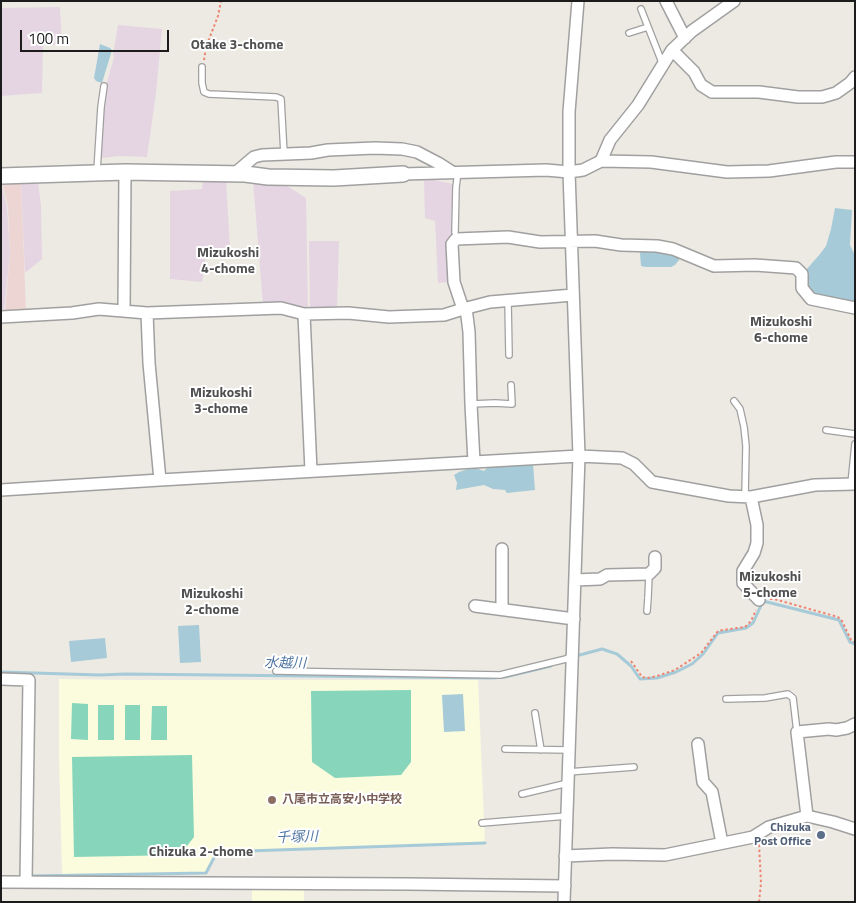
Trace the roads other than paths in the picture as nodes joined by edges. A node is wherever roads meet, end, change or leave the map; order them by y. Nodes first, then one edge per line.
1 (578, 1) edge
2 (666, 1) edge
3 (734, 1) edge
4 (641, 9) dead end
5 (648, 27) junction
6 (629, 33) dead end
7 (685, 38) junction
8 (672, 50) junction
9 (663, 65) junction
10 (202, 67) road end
11 (855, 76) edge
12 (104, 86) dead end
13 (284, 154) junction
14 (600, 162) junction
15 (855, 162) edge
16 (124, 172) junction
17 (455, 172) junction
18 (569, 172) junction
19 (97, 173) junction
20 (234, 174) junction
21 (403, 174) joint
22 (1, 176) edge
23 (455, 232) dead end
24 (571, 241) junction
25 (573, 295) junction
26 (508, 301) junction
27 (855, 308) edge
28 (464, 309) junction
29 (124, 310) junction
30 (147, 313) junction
31 (304, 314) junction
32 (1, 317) edge
33 (509, 355) dead end
34 (511, 385) dead end
35 (734, 401) dead end
36 (471, 404) junction
37 (826, 430) dead end
38 (855, 434) edge
39 (855, 444) edge
40 (579, 456) junction
41 (474, 462) junction
42 (311, 471) junction
43 (160, 480) junction
44 (853, 484) edge
45 (1, 490) edge
46 (748, 497) junction
47 (502, 549) dead end
48 (655, 557) dead end
49 (648, 574) junction
50 (575, 580) junction
51 (759, 600) road end
52 (475, 606) dead end
53 (502, 609) junction
54 (647, 610) dead end
55 (574, 619) junction
56 (572, 655) junction
57 (276, 671) dead end
58 (1, 679) edge
59 (726, 699) dead end
60 (535, 713) dead end
61 (855, 724) edge
62 (797, 732) junction
63 (698, 744) dead end
64 (504, 750) dead end
65 (541, 750) junction
66 (569, 750) junction
67 (634, 767) dead end
68 (568, 777) junction
69 (522, 794) dead end
70 (567, 816) junction
71 (807, 816) junction
72 (482, 823) dead end
73 (855, 829) edge
74 (722, 843) junction
75 (565, 856) junction
76 (26, 881) junction
77 (1, 882) edge
78 (565, 886) junction
79 (564, 902) edge

1 - 18 street
2 - 7 street
3 - 7 street
4 - 5 lane
5 - 6 lane
5 - 9 lane
7 - 8 street
8 - 9 street
8 - 11 street
9 - 14 street
10 - 13 lane
12 - 19 lane
13 - 17 street
13 - 20 street
14 - 15 street
14 - 18 street
16 - 19 street
16 - 20 street
16 - 29 street
17 - 18 street
17 - 21 street
17 - 23 lane
18 - 24 street
19 - 22 street
20 - 21 street
24 - 25 street
24 - 27 street
24 - 28 street
25 - 26 street
25 - 40 street
26 - 28 street
26 - 33 lane
28 - 31 street
28 - 36 street
29 - 30 street
29 - 32 street
30 - 31 street
30 - 43 street
31 - 42 street
34 - 36 lane
35 - 46 lane
36 - 41 street
37 - 38 lane
39 - 44 lane
40 - 41 street
40 - 46 street
40 - 50 street
41 - 42 street
42 - 43 street
43 - 45 street
44 - 46 street
46 - 51 street
47 - 53 street
48 - 49 street
49 - 50 street
49 - 54 lane
50 - 55 street
52 - 53 street
53 - 55 street
55 - 56 street
56 - 57 lane
56 - 66 street
58 - 76 street
59 - 62 lane
60 - 65 lane
61 - 62 street
62 - 71 street
63 - 74 street
64 - 65 lane
65 - 66 lane
66 - 68 street
67 - 68 lane
68 - 69 lane
68 - 70 street
70 - 72 lane
70 - 75 street
71 - 73 street
71 - 74 street
74 - 75 street
75 - 78 street
76 - 77 street
76 - 78 street
78 - 79 street

